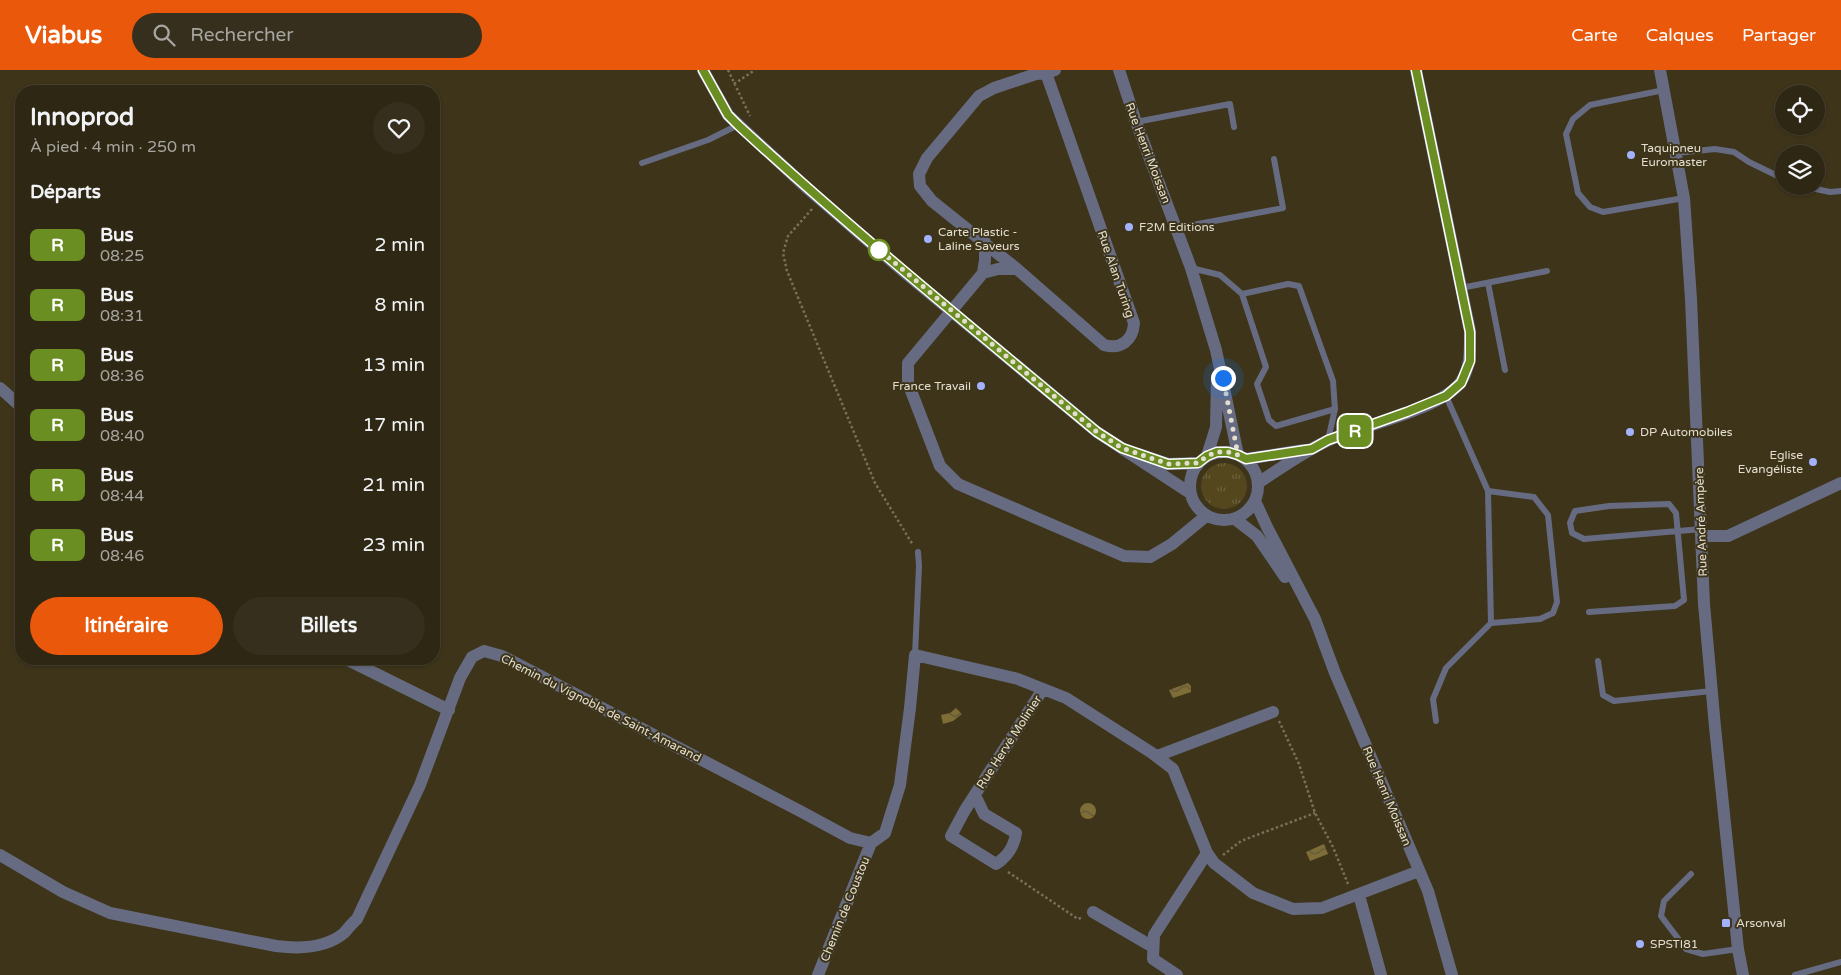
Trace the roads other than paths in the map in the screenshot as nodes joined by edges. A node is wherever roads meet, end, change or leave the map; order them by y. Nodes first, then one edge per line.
1 (703, 70) edge
2 (1119, 70) edge
3 (1416, 70) edge
4 (1660, 70) edge
5 (1050, 72) edge
6 (1664, 90) junction
7 (1136, 122) junction
8 (738, 125) junction
9 (1234, 127) dead end
10 (1676, 153) junction
11 (1274, 159) dead end
12 (642, 163) dead end
13 (1775, 175) edge
14 (1825, 191) edge
15 (1841, 191) edge
16 (1684, 198) junction
17 (1177, 228) junction
18 (985, 242) junction
19 (1191, 268) junction
20 (1017, 269) junction
21 (1547, 271) dead end
22 (983, 273) junction
23 (1488, 283) junction
24 (1461, 288) junction
25 (1242, 294) junction
26 (951, 310) junction
27 (1216, 350) junction
28 (1505, 370) dead end
29 (0, 388) edge
30 (1446, 396) junction
31 (15, 401) edge
32 (1335, 409) junction
33 (1328, 440) junction
34 (1122, 448) junction
35 (1312, 449) junction
36 (1242, 457) junction
37 (1203, 460) junction
38 (1258, 482) junction
39 (1841, 483) edge
40 (1488, 491) junction
41 (1190, 492) junction
42 (1255, 501) junction
43 (1206, 516) junction
44 (1234, 519) junction
45 (1677, 531) junction
46 (1702, 533) junction
47 (918, 552) road end
48 (1589, 612) dead end
49 (1315, 619) junction
50 (1491, 623) junction
51 (915, 655) junction
52 (1598, 660) dead end
53 (358, 665) edge
54 (1043, 689) junction
55 (1712, 691) junction
56 (449, 710) junction
57 (1272, 712) road end
58 (1436, 721) dead end
59 (1156, 756) junction
60 (975, 795) junction
61 (871, 843) junction
62 (0, 855) edge
63 (1210, 858) junction
64 (1419, 871) junction
65 (1691, 874) dead end
66 (1356, 896) junction
67 (1092, 912) road end
68 (1153, 947) junction
69 (1738, 949) junction
70 (1841, 962) edge
71 (818, 975) edge
72 (1177, 975) edge
73 (1381, 975) edge
74 (1452, 975) edge
75 (1743, 975) edge
76 (1795, 975) edge

1 - 8 street
2 - 7 street, Rue Henri Moissan
3 - 24 street
4 - 6 street, Rue André Ampère
5 - 18 street, Rue Alan Turing
5 - 20 street, Rue Alan Turing
6 - 10 street, Rue André Ampère
6 - 16 lane
7 - 9 lane
7 - 17 street, Rue Henri Moissan
8 - 12 lane
8 - 26 street
10 - 13 lane
10 - 16 street, Rue André Ampère
11 - 17 lane
14 - 15 lane
16 - 46 street, Rue André Ampère
17 - 19 street, Rue Henri Moissan
18 - 20 street, Rue Alan Turing
18 - 22 street
19 - 25 lane
19 - 27 street, Rue Henri Moissan
20 - 22 street
21 - 23 lane
22 - 26 street
23 - 24 lane
23 - 28 lane
24 - 30 street
25 - 32 lane
25 - 32 lane
26 - 34 street
26 - 43 street
27 - 36 street, Rue Henri Moissan
27 - 37 street, Rue Henri Moissan
29 - 31 street
30 - 33 street
30 - 40 lane
32 - 33 lane
33 - 35 street
34 - 37 street
34 - 41 street
35 - 36 street
35 - 38 street
36 - 37 street
36 - 38 street
37 - 41 street
38 - 42 street
39 - 46 street
40 - 50 lane
40 - 50 lane
41 - 43 street
42 - 44 street
42 - 49 street, Rue Henri Moissan
43 - 44 street
44 - 49 street, Rue Henri Moissan
45 - 45 lane
45 - 46 lane
45 - 48 lane
46 - 55 street, Rue André Ampère
47 - 51 lane
49 - 64 street, Rue Henri Moissan
50 - 58 lane
51 - 54 street, Rue Hervé Molinier
51 - 61 street
52 - 55 lane
53 - 56 street
54 - 59 street, Rue Hervé Molinier
54 - 60 street, Rue Hervé Molinier
55 - 69 street, Rue André Ampère
56 - 61 street, Chemin du Vignoble de Saint-Amarand
56 - 62 street, Chemin du Vignoble de Saint-Amarand
57 - 59 street
59 - 63 street, Rue Hervé Molinier
60 - 60 street, Rue Hervé Molinier
61 - 71 street, Chemin de Coustou
63 - 66 street
63 - 68 street
64 - 66 street
64 - 74 street, Rue Henri Moissan
65 - 69 lane
66 - 73 street
67 - 68 street
68 - 72 street
69 - 75 street, Rue André Ampère
70 - 76 lane

